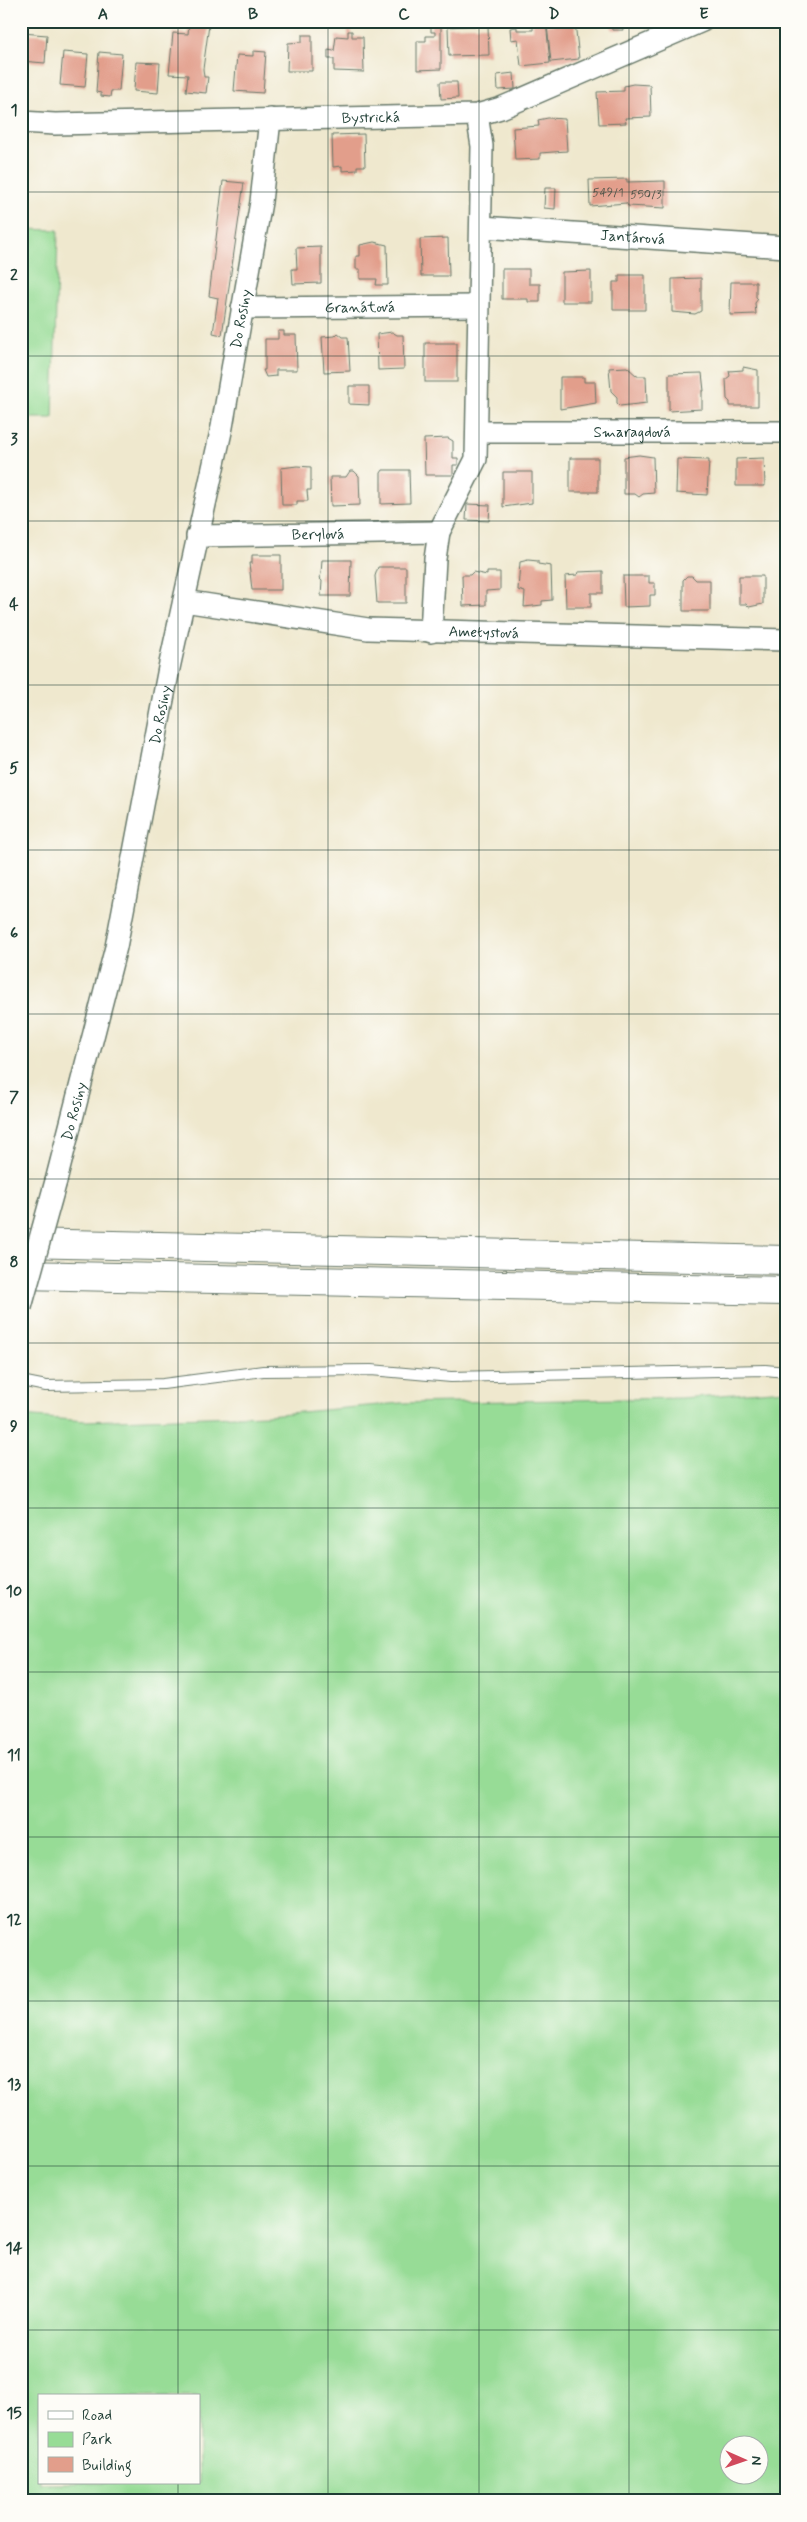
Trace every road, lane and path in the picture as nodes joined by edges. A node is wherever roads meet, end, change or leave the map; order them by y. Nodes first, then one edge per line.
1 (702, 21) edge
2 (477, 115) junction
3 (270, 119) junction
4 (21, 122) edge
5 (481, 227) junction
6 (786, 247) edge
7 (477, 306) junction
8 (242, 308) junction
9 (477, 432) junction
10 (786, 432) edge
11 (439, 532) junction
12 (197, 536) junction
13 (184, 601) junction
14 (431, 632) junction
15 (786, 640) edge
16 (21, 1243) edge
17 (786, 1260) edge
18 (21, 1275) edge
19 (786, 1291) edge
20 (21, 1307) edge
21 (786, 1372) edge
22 (21, 1381) edge

1 - 2 street, Bystrická
2 - 3 street, Bystrická
2 - 5 street
3 - 4 street, Bystrická
3 - 8 street, Do Rosiny
5 - 6 street, Jantárová
5 - 7 street
7 - 8 street, Granátová
7 - 9 street
8 - 12 street, Do Rosiny
9 - 10 street, Smaragdová
9 - 11 street
11 - 12 street, Berylová
11 - 14 street
12 - 13 street, Do Rosiny
13 - 14 street, Ametystová
13 - 20 street, Do Rosiny, bridge
14 - 15 street, Ametystová
16 - 17 highway
18 - 19 highway
21 - 22 lane

